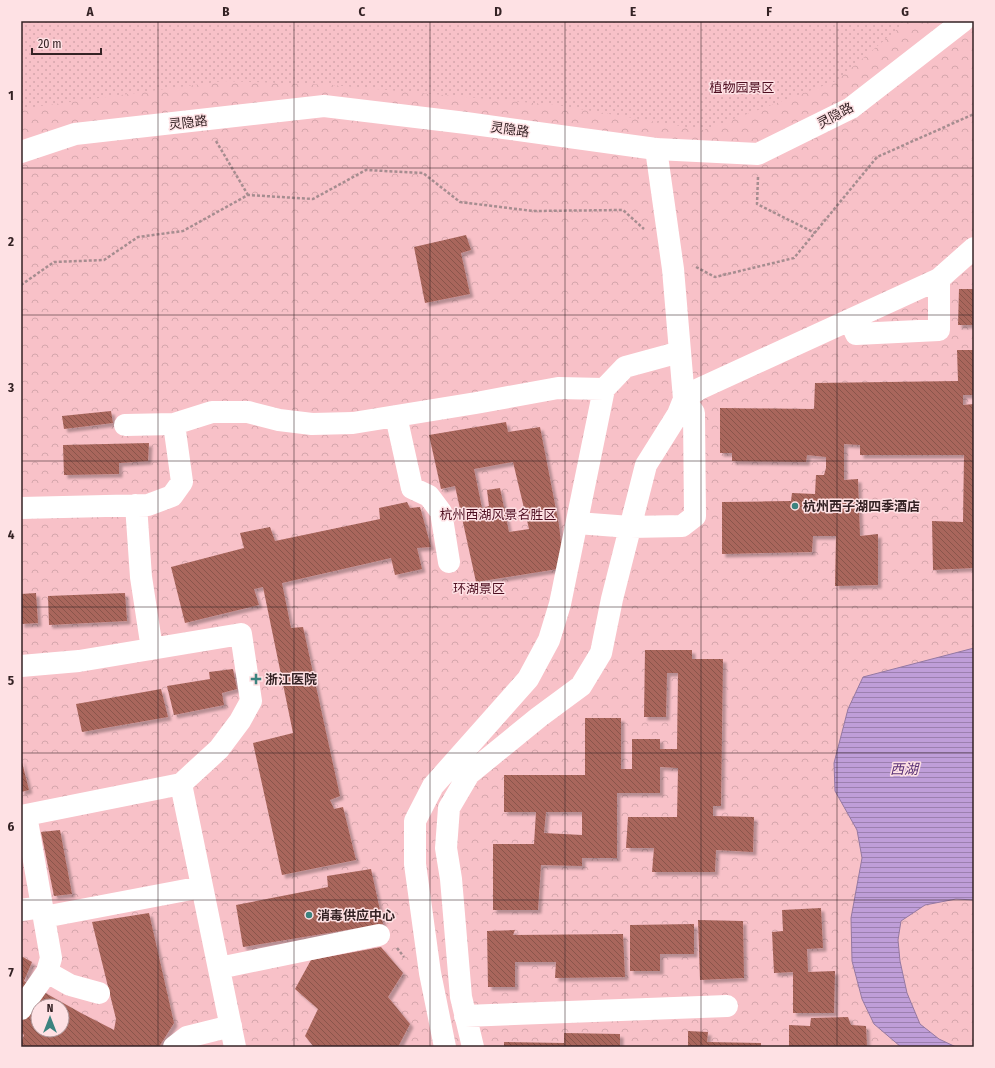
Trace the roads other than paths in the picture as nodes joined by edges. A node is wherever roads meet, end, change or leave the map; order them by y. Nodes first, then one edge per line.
1 (963, 21) edge
2 (656, 149) junction
3 (21, 152) edge
4 (974, 248) edge
5 (939, 279) junction
6 (850, 320) junction
7 (680, 352) junction
8 (604, 389) junction
9 (684, 399) junction
10 (396, 416) junction
11 (174, 424) junction
12 (125, 425) dead end
13 (136, 505) junction
14 (21, 508) edge
15 (577, 523) junction
16 (630, 527) junction
17 (449, 562) dead end
18 (152, 649) junction
19 (21, 666) edge
20 (181, 784) junction
21 (24, 816) edge
22 (202, 888) junction
23 (21, 910) edge
24 (43, 912) junction
25 (379, 935) dead end
26 (219, 968) junction
27 (47, 972) junction
28 (99, 993) dead end
29 (727, 1006) dead end
30 (21, 1009) edge
31 (465, 1016) junction
32 (231, 1026) junction
33 (174, 1047) edge
34 (235, 1047) edge
35 (445, 1047) edge
36 (473, 1047) edge

1 - 2 street, 灵隐路
2 - 3 street, 灵隐路
2 - 7 street
4 - 5 street
5 - 6 street
5 - 6 street
6 - 9 street
7 - 8 street
7 - 9 street
8 - 10 street
8 - 15 street
9 - 16 street
9 - 16 street
10 - 11 street
10 - 17 street
11 - 12 street
11 - 13 street
13 - 14 street
13 - 18 street
15 - 16 street
15 - 35 street
16 - 31 street
18 - 19 street
18 - 20 street
20 - 21 street
20 - 22 street
21 - 24 street
22 - 24 street
22 - 26 street
23 - 24 street
24 - 27 street
25 - 26 street
26 - 32 street
27 - 28 street
27 - 30 street
29 - 31 street
31 - 36 street
32 - 33 street
32 - 34 street

